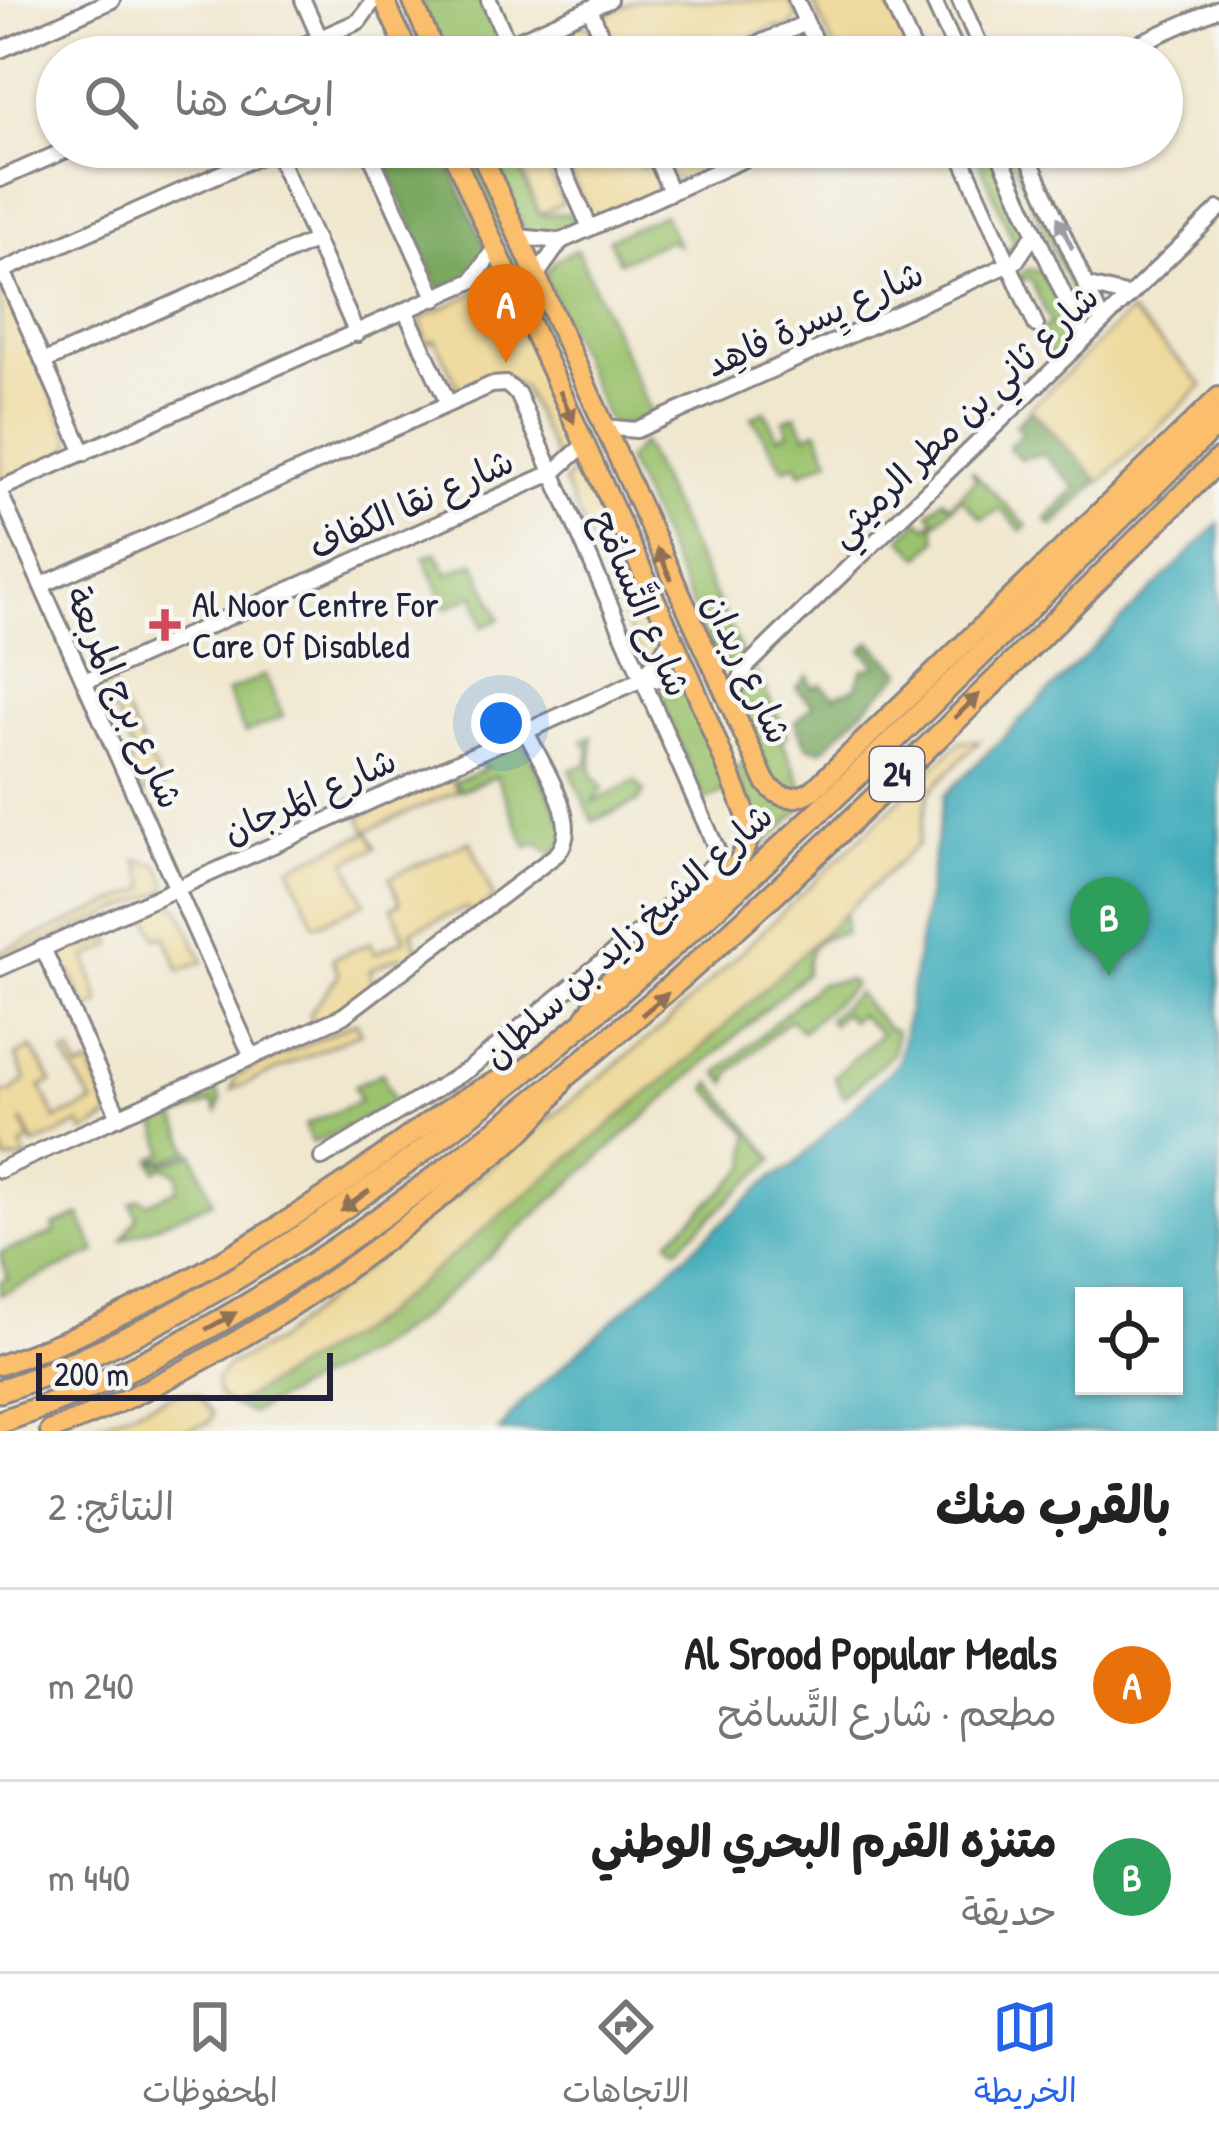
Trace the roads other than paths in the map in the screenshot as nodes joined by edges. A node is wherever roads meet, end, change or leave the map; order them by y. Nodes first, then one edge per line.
1 (112, 0) edge
2 (303, 0) edge
3 (374, 0) edge
4 (384, 0) edge
5 (412, 0) edge
6 (489, 0) edge
7 (609, 0) edge
8 (796, 0) edge
9 (891, 0) edge
10 (933, 0) edge
11 (960, 0) edge
12 (590, 8) junction
13 (1219, 8) edge
14 (359, 21) junction
15 (806, 23) junction
16 (398, 29) junction
17 (319, 36) edge
18 (325, 36) edge
19 (401, 36) edge
20 (430, 36) edge
21 (505, 36) edge
22 (539, 36) edge
23 (601, 36) edge
24 (776, 36) edge
25 (812, 36) edge
26 (907, 36) edge
27 (947, 36) edge
28 (976, 36) edge
29 (1156, 36) edge
30 (0, 50) edge
31 (36, 163) edge
32 (233, 168) edge
33 (286, 168) edge
34 (377, 168) edge
35 (459, 168) edge
36 (487, 168) edge
37 (563, 168) edge
38 (660, 168) edge
39 (724, 168) edge
40 (967, 168) edge
41 (1006, 168) edge
42 (1034, 168) edge
43 (0, 179) edge
44 (671, 192) junction
45 (1219, 209) edge
46 (590, 228) junction
47 (1035, 233) junction
48 (517, 237) junction
49 (316, 240) junction
50 (561, 241) junction
51 (495, 248) junction
52 (1013, 262) junction
53 (1052, 268) junction
54 (2, 271) edge
55 (536, 276) junction
56 (472, 281) junction
57 (1088, 283) junction
58 (512, 284) junction
59 (1063, 292) junction
60 (1129, 296) junction
61 (436, 298) junction
62 (1070, 310) junction
63 (406, 312) junction
64 (1102, 321) junction
65 (1036, 325) dead end
66 (357, 334) junction
67 (1084, 339) junction
68 (1065, 356) junction
69 (43, 362) junction
70 (1219, 398) edge
71 (448, 403) junction
72 (1219, 421) edge
73 (602, 427) junction
74 (636, 430) junction
75 (584, 445) junction
76 (84, 453) junction
77 (617, 457) junction
78 (1219, 460) edge
79 (560, 469) junction
80 (597, 473) junction
81 (0, 491) edge
82 (42, 585) junction
83 (672, 639) junction
84 (707, 663) junction
85 (748, 664) junction
86 (642, 679) junction
87 (85, 681) junction
88 (692, 681) junction
89 (727, 704) junction
90 (526, 731) junction
91 (748, 746) junction
92 (723, 759) junction
93 (176, 887) junction
94 (43, 948) junction
95 (0, 968) edge
96 (581, 1028) junction
97 (252, 1058) junction
98 (536, 1064) junction
99 (565, 1079) junction
100 (119, 1117) junction
101 (322, 1158) dead end
102 (1, 1166) edge
103 (0, 1365) edge
104 (0, 1390) edge
105 (0, 1422) edge
106 (50, 1431) edge

1 - 30 street
2 - 17 street
3 - 14 street
4 - 16 main road
5 - 20 main road
6 - 21 street
7 - 12 street
8 - 15 street
9 - 26 street
10 - 27 street
11 - 28 street
12 - 22 street
12 - 23 street
13 - 29 street
14 - 16 street
14 - 18 street
15 - 24 street
15 - 25 street
16 - 19 main road
31 - 43 street
32 - 54 street
33 - 49 street
34 - 61 street
35 - 51 main road, شارع ربدان
36 - 48 main road, شارع ربدان
37 - 46 street
38 - 44 street
39 - 44 street
40 - 52 street
41 - 47 street
57 -> 42 street
44 - 46 street
45 - 60 street, شارع ثاني بن مطر الرميثي
46 - 50 street
47 - 52 street
47 - 53 street
48 - 50 street
48 - 55 main road, شارع ربدان
49 - 66 street
49 - 69 street
50 - 55 street
51 - 56 street
51 - 58 main road, شارع ربدان
52 - 53 street
52 - 65 street
52 - 74 street, شارع يِسرة فاهِد
53 - 59 street
54 - 69 street
55 - 73 main road, شارع ربدان
56 - 58 street
56 - 61 street
57 - 59 street
57 - 60 street
57 - 64 street
58 -> 75 main road, شارع ربدان
59 - 62 street
60 - 64 street, شارع ثاني بن مطر الرميثي
61 - 63 street
62 - 67 street
62 - 68 street
63 - 66 street
63 - 71 street
64 - 67 street, شارع ثاني بن مطر الرميثي
66 - 76 street
67 - 68 street, شارع ثاني بن مطر الرميثي
68 - 85 street, شارع ثاني بن مطر الرميثي
69 - 76 street
70 - 91 main road, شارع ربدان
71 - 79 street, شارع التَّسامُح
71 - 82 street, شارع التَّسامُح
72 - 96 highway, شارع الشيخ زايد بن سلطان / 24
73 - 74 street, شارع يِسرة فاهِد
73 - 77 main road, شارع ربدان
74 - 77 street
75 - 79 street, شارع نقا الكفاف
75 - 80 main road, شارع ربدان
76 - 81 street
84 -> 77 main road, شارع ربدان
99 -> 78 highway, شارع الشيخ زايد بن سلطان / 24
79 - 80 street, شارع نقا الكفاف
79 - 86 street, شارع التَّسامُح
79 - 87 street, شارع نقا الكفاف
80 - 83 main road, شارع ربدان
81 - 82 street, شارع برج المربعة
82 - 87 street, شارع برج المربعة
83 - 86 street, شارع المَرجان
83 - 88 main road, شارع ربدان
84 - 85 street
84 - 89 main road, شارع ربدان
85 - 89 street, شارع ثاني بن مطر الرميثي
86 - 88 street, شارع المَرجان
86 - 90 street, شارع المَرجان
86 - 101 street, شارع التَّسامُح
87 - 93 street, شارع برج المربعة
88 - 92 main road, شارع ربدان
89 - 91 main road, شارع ربدان
90 - 93 street, شارع المَرجان
90 - 97 street
91 - 92 main road
92 - 96 main road, شارع ربدان
93 - 94 street, شارع المَرجان
93 - 97 street, شارع برج المربعة
94 - 95 street, شارع المَرجان
94 - 100 street
96 - 98 highway, شارع الشيخ زايد بن سلطان / 24
97 - 100 street
98 - 103 main road
98 -> 104 highway, شارع الشيخ زايد بن سلطان / 24
105 -> 99 highway, شارع الشيخ زايد بن سلطان / 24
99 - 106 main road
100 - 102 street

